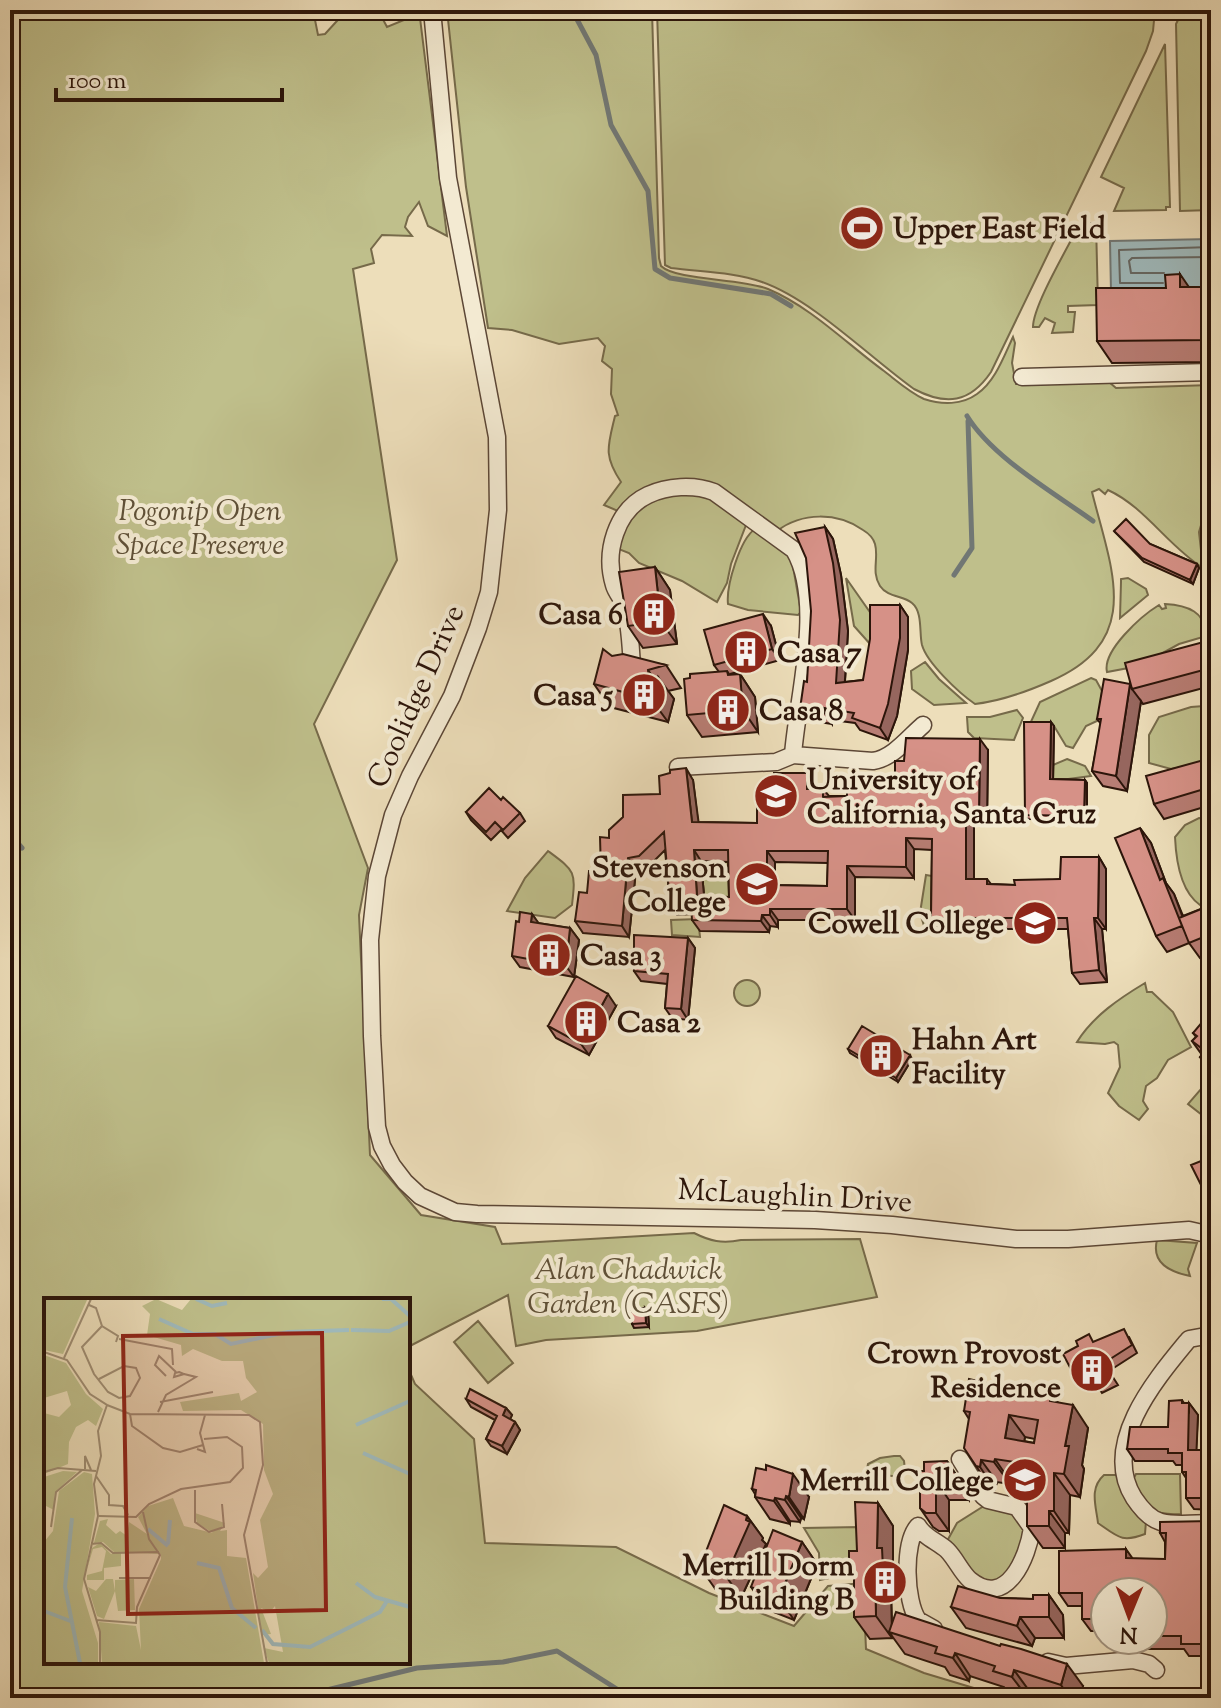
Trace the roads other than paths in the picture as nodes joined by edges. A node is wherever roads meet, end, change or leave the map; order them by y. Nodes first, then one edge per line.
1 (432, 10) edge
2 (1211, 372) edge
3 (1022, 377) dead end
4 (632, 668) edge
5 (923, 725) dead end
6 (793, 755) junction
7 (678, 767) edge
8 (392, 1165) joint
9 (1211, 1235) edge
10 (1211, 1335) edge
11 (960, 1459) dead end
12 (1211, 1523) edge
13 (952, 1634) edge
14 (1030, 1657) edge
15 (1156, 1670) dead end

1 - 8 street, Coolidge Drive
2 - 3 street
4 - 6 street
5 - 6 street
6 - 7 street
8 - 9 street, McLaughlin Drive
10 - 12 street
11 - 13 street
14 - 15 street

